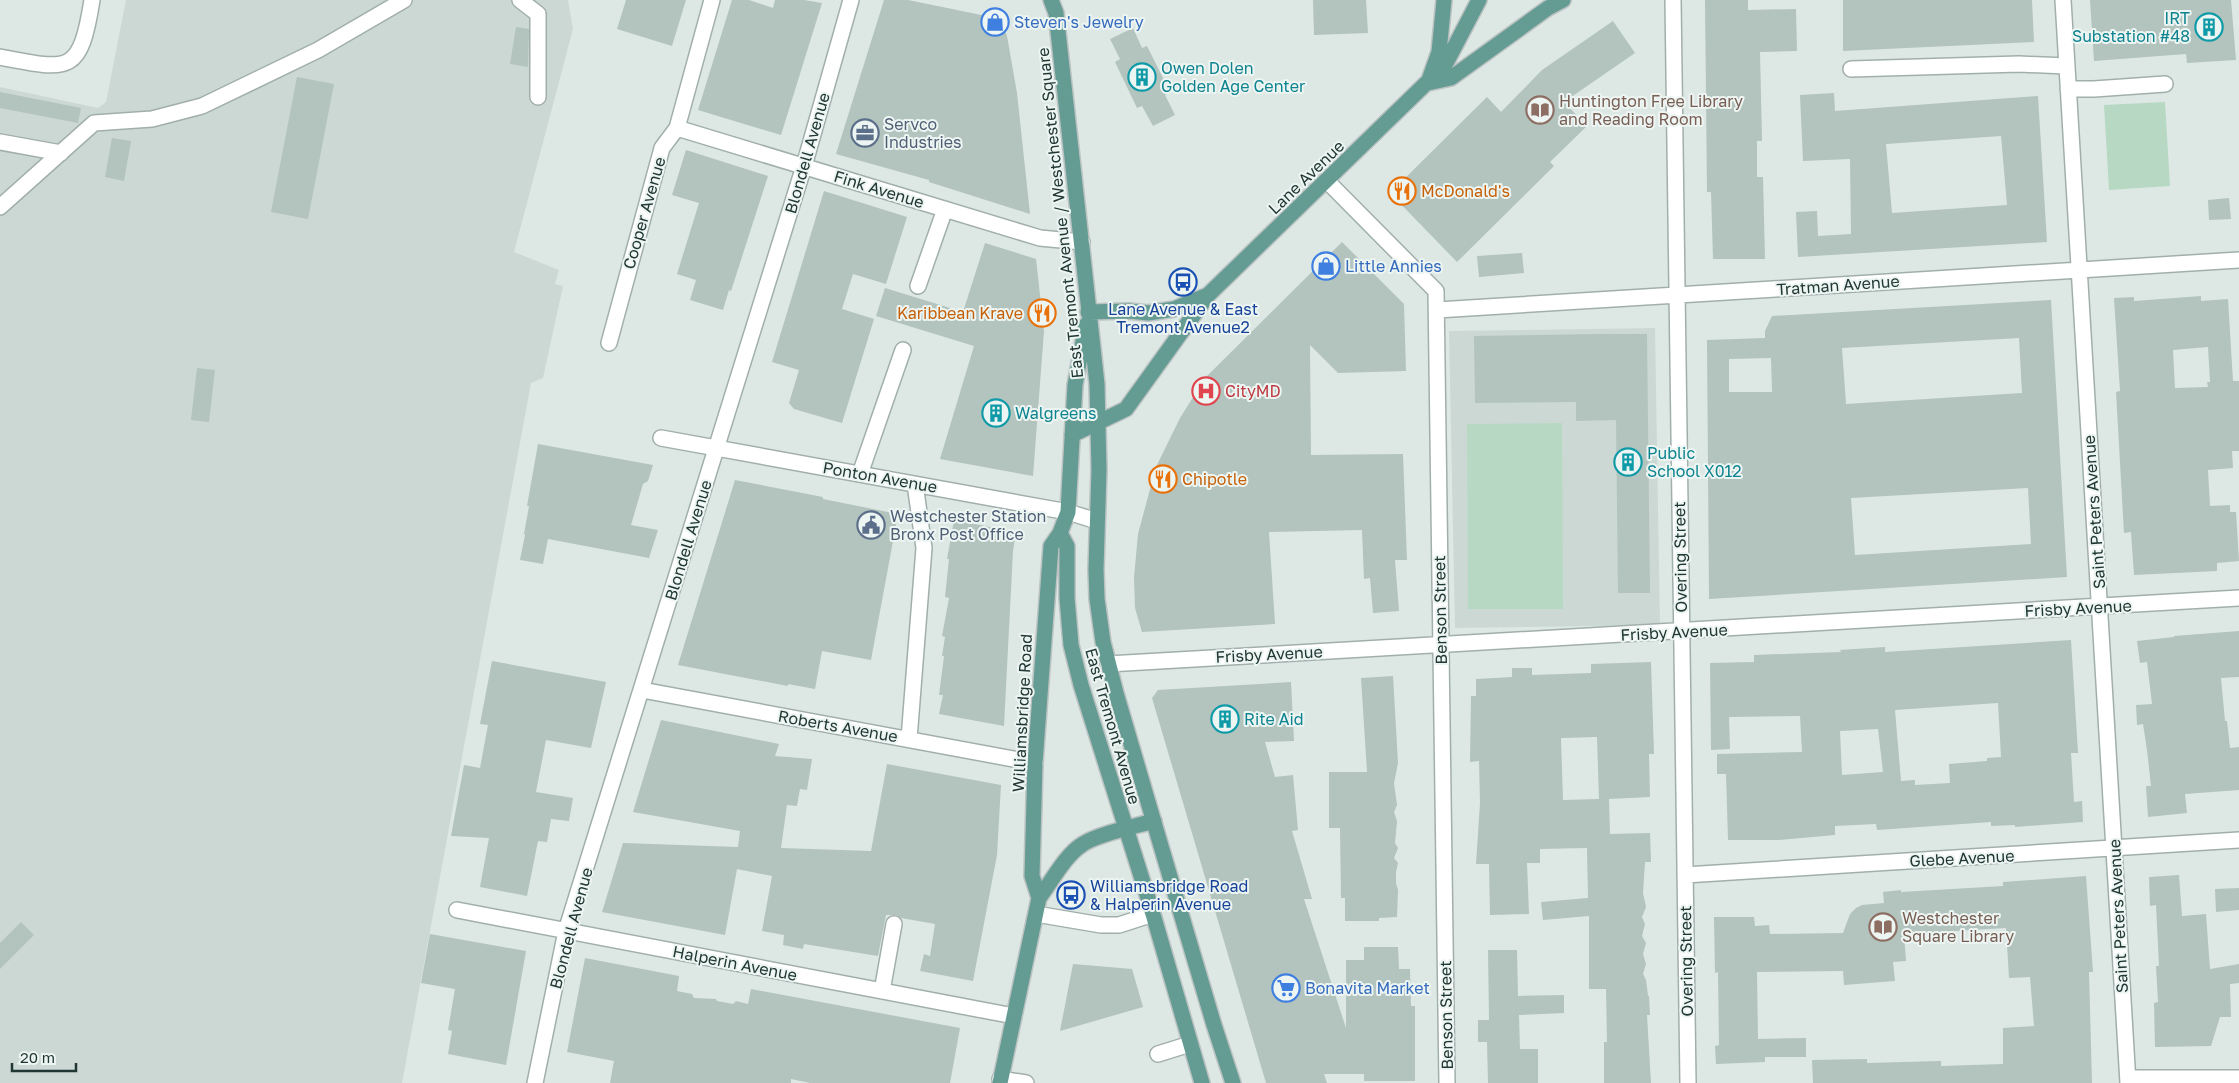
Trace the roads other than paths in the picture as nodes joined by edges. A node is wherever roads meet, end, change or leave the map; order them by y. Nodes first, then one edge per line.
1 (92, 0) edge
2 (404, 0) edge
3 (520, 0) edge
4 (712, 0) edge
5 (851, 0) edge
6 (1051, 0) edge
7 (1443, 0) edge
8 (1479, 0) edge
9 (1563, 0) edge
10 (1674, 0) edge
11 (2063, 0) edge
12 (0, 57) edge
13 (2066, 66) junction
14 (1851, 69) dead end
15 (1428, 83) junction
16 (2165, 84) dead end
17 (2068, 88) junction
18 (538, 97) dead end
19 (677, 128) junction
20 (0, 142) edge
21 (61, 153) junction
22 (804, 166) junction
23 (1327, 181) junction
24 (0, 207) edge
25 (945, 209) junction
26 (1082, 242) junction
27 (2239, 260) edge
28 (2079, 270) junction
29 (918, 286) dead end
30 (1208, 295) junction
31 (1677, 296) junction
32 (1437, 310) junction
33 (1088, 312) junction
34 (609, 343) dead end
35 (903, 350) dead end
36 (1098, 424) junction
37 (1072, 435) junction
38 (661, 438) dead end
39 (716, 448) junction
40 (860, 474) junction
41 (915, 484) junction
42 (1068, 512) junction
43 (1097, 521) junction
44 (1060, 533) junction
45 (2239, 598) edge
46 (2100, 608) junction
47 (1682, 632) junction
48 (1440, 646) junction
49 (1108, 664) junction
50 (642, 690) junction
51 (909, 740) junction
52 (1035, 763) junction
53 (1154, 820) junction
54 (1125, 829) junction
55 (2239, 840) edge
56 (2114, 849) junction
57 (1685, 874) junction
58 (1039, 898) junction
59 (457, 910) dead end
60 (1036, 914) junction
61 (1153, 914) junction
62 (894, 924) dead end
63 (566, 931) junction
64 (882, 991) junction
65 (1014, 1016) junction
66 (1190, 1044) junction
67 (1158, 1054) dead end
68 (2239, 1078) edge
69 (2128, 1080) edge
70 (1000, 1081) edge
71 (535, 1083) edge
72 (1026, 1083) edge
73 (1202, 1083) edge
74 (1233, 1083) edge
75 (1447, 1083) edge
76 (1688, 1083) edge

1 - 12 street
2 - 21 street
3 - 18 street
4 - 19 street, Cooper Avenue
5 - 22 street, Blondell Avenue
6 - 26 main road, East Tremont Avenue / Westchester Square
7 - 15 main road, Lane Avenue
8 - 15 main road, Lane Avenue
9 - 15 main road
10 - 31 street, Overing Street
11 - 13 street, Saint Peters Avenue
13 - 14 street
13 - 17 street, Saint Peters Avenue
15 - 23 main road, Lane Avenue
16 - 17 street
17 - 28 street, Saint Peters Avenue
19 - 22 street, Fink Avenue
19 - 34 street, Cooper Avenue
20 - 21 street
21 - 24 street
22 - 25 street, Fink Avenue
22 - 39 street, Blondell Avenue
23 - 30 main road, Lane Avenue
23 - 32 street, Benson Street
25 - 26 street, Fink Avenue
25 - 29 street
26 - 33 main road, East Tremont Avenue / Westchester Square
27 - 28 street, Tratman Avenue
28 - 31 street, Tratman Avenue
28 - 46 street, Saint Peters Avenue
30 - 33 main road, Lane Avenue
30 - 36 main road, Lane Avenue
31 - 32 street, Tratman Avenue
31 - 47 street, Overing Street
32 - 48 street, Benson Street
33 - 36 main road, East Tremont Avenue / Westchester Square
33 - 37 main road
35 - 40 street
36 - 37 main road, Lane Avenue
36 - 43 main road, East Tremont Avenue
37 - 42 main road
38 - 39 street, Ponton Avenue
39 - 40 street, Ponton Avenue
39 - 50 street, Blondell Avenue
40 - 41 street, Ponton Avenue
41 - 42 street, Ponton Avenue
41 - 51 street
42 - 43 street, Ponton Avenue
42 - 44 main road
43 - 49 main road, East Tremont Avenue
44 - 52 main road, Williamsbridge Road
44 - 54 main road, East Tremont Avenue
45 - 46 street, Frisby Avenue
46 - 47 street, Frisby Avenue
46 - 56 street, Saint Peters Avenue
47 - 48 street, Frisby Avenue
47 - 57 street, Overing Street
48 - 49 street, Frisby Avenue
48 - 75 street, Benson Street
49 - 53 main road, East Tremont Avenue
50 - 51 street, Roberts Avenue
50 - 63 street, Blondell Avenue
51 - 52 street, Roberts Avenue
52 - 58 main road, Williamsbridge Road
53 - 54 main road, Williamsbridge Road
53 - 74 main road, East Tremont Avenue
54 - 58 main road, Williamsbridge Road
54 - 61 main road, East Tremont Avenue
55 - 56 street, Glebe Avenue
56 - 57 street, Glebe Avenue
56 - 69 street, Saint Peters Avenue
57 - 76 street, Overing Street
58 - 60 main road, Williamsbridge Road
59 - 63 street, Halperin Avenue
60 - 61 street
60 - 65 main road, Williamsbridge Road
61 - 66 main road, East Tremont Avenue
62 - 64 street
63 - 64 street, Halperin Avenue
63 - 71 street, Blondell Avenue
64 - 65 street, Halperin Avenue
65 - 70 main road, Williamsbridge Road
66 - 67 street
66 - 73 main road, East Tremont Avenue
68 - 69 street
70 - 72 street

